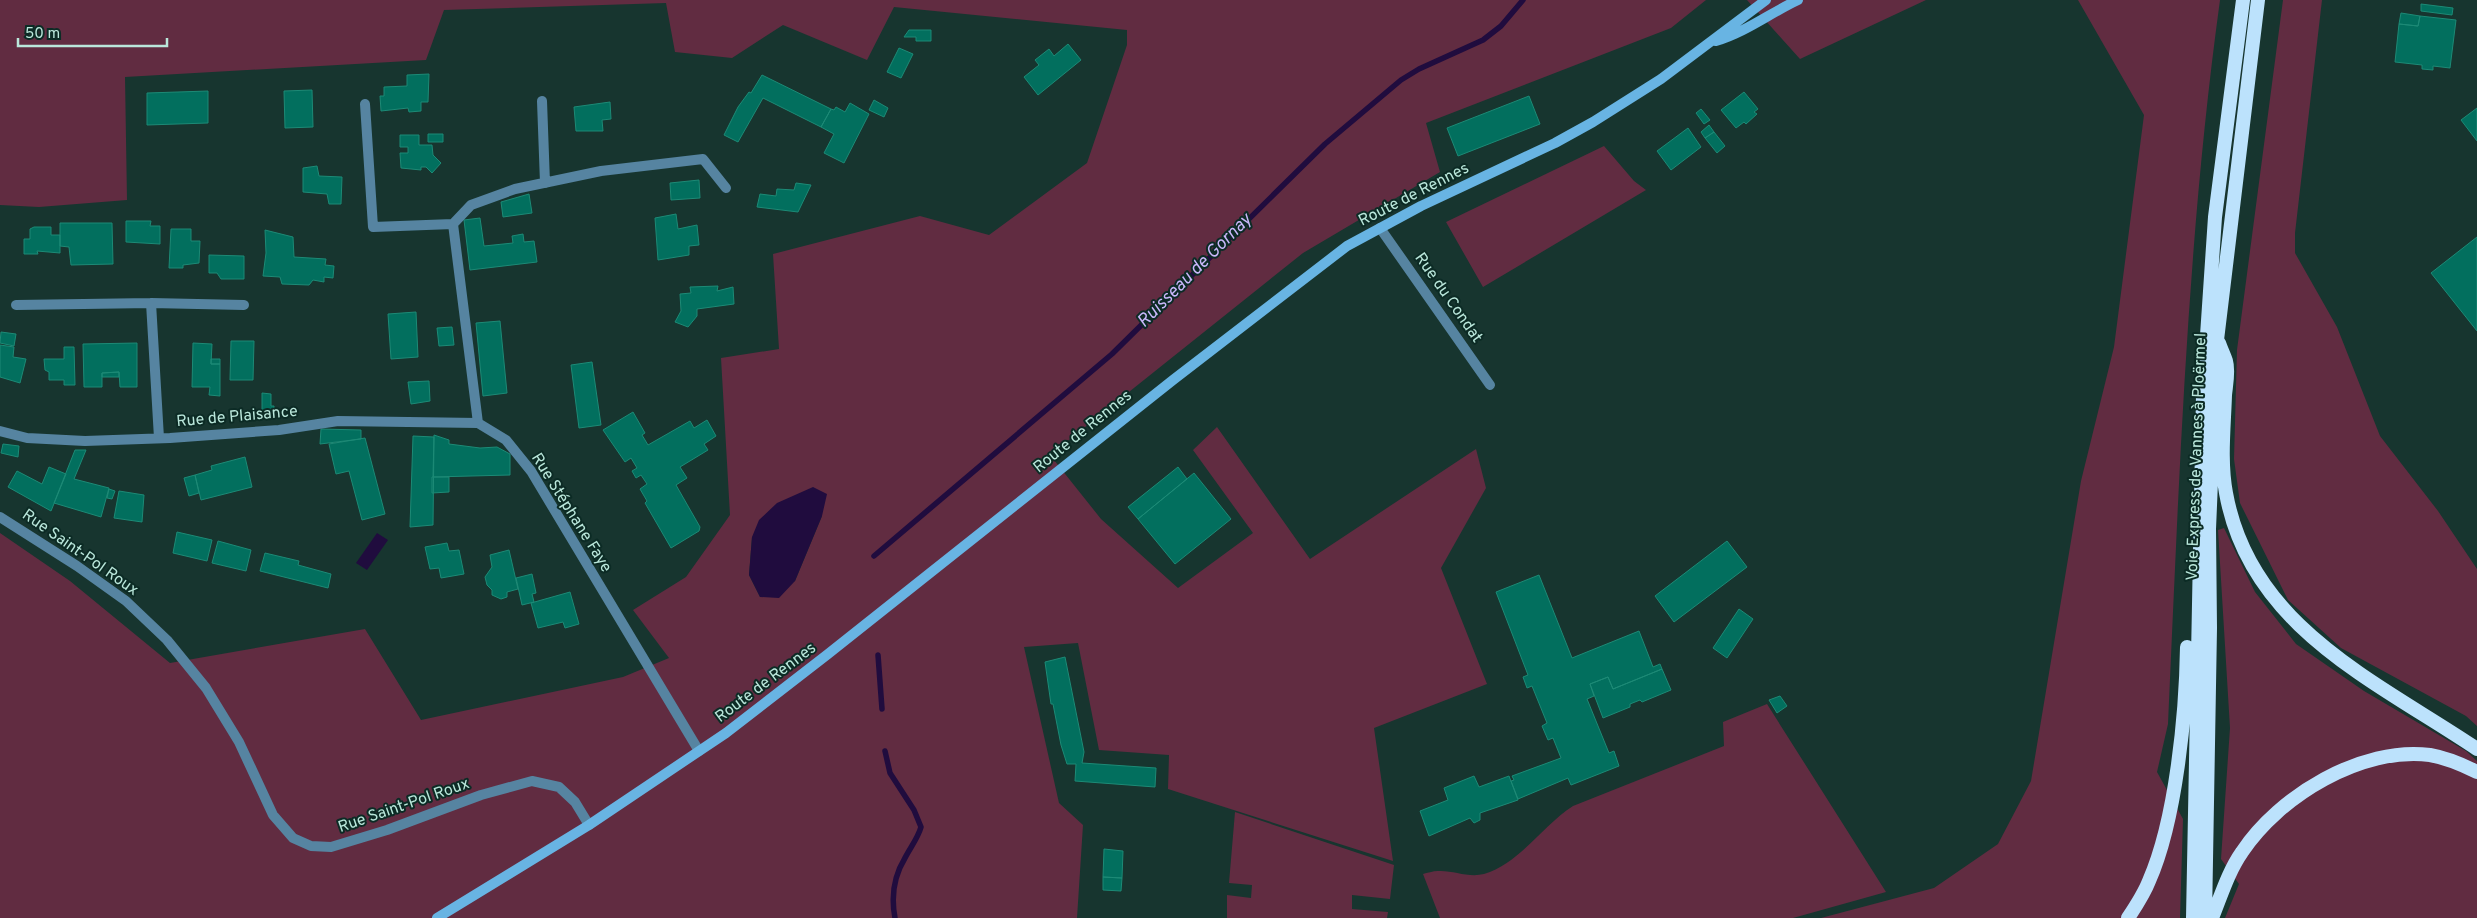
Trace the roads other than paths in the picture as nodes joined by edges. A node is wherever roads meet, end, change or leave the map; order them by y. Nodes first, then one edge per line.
1 (1766, 0) edge
2 (1798, 0) edge
3 (2243, 0) edge
4 (2258, 0) edge
5 (1710, 43) junction
6 (542, 102) dead end
7 (365, 104) dead end
8 (545, 183) junction
9 (726, 188) dead end
10 (453, 224) junction
11 (1380, 228) junction
12 (151, 304) junction
13 (16, 305) dead end
14 (244, 305) dead end
15 (2218, 340) junction
16 (1490, 385) dead end
17 (478, 423) junction
18 (0, 431) edge
19 (159, 438) junction
20 (0, 517) edge
21 (2199, 521) junction
22 (2477, 749) edge
23 (700, 751) junction
24 (2477, 772) edge
25 (589, 825) junction
26 (437, 918) edge
27 (2128, 918) edge
28 (2193, 918) edge
29 (2205, 918) edge
30 (2212, 918) edge

1 - 5 main road, Route de Rennes
2 - 5 main road
3 - 21 highway, Voie Express de Vannes à Ploërmel
4 - 15 highway, Voie Express de Vannes à Ploërmel
5 - 11 main road, Route de Rennes
6 - 8 street
7 - 10 street
8 - 9 street
8 - 10 street
10 - 17 street
11 - 16 street, Rue du Condat
11 - 23 main road, Route de Rennes
12 - 13 street
12 - 14 street
12 - 19 street
15 - 22 highway
15 - 29 highway, Voie Express de Vannes à Ploërmel
17 - 19 street, Rue de Plaisance
17 - 23 street, Rue Stéphane Faye
18 - 19 street, Rue de Plaisance
20 - 25 street, Rue Saint-Pol Roux
21 - 27 highway
21 - 28 highway, Voie Express de Vannes à Ploërmel
23 - 25 main road, Route de Rennes
24 - 30 highway
25 - 26 main road, Route de Rennes

